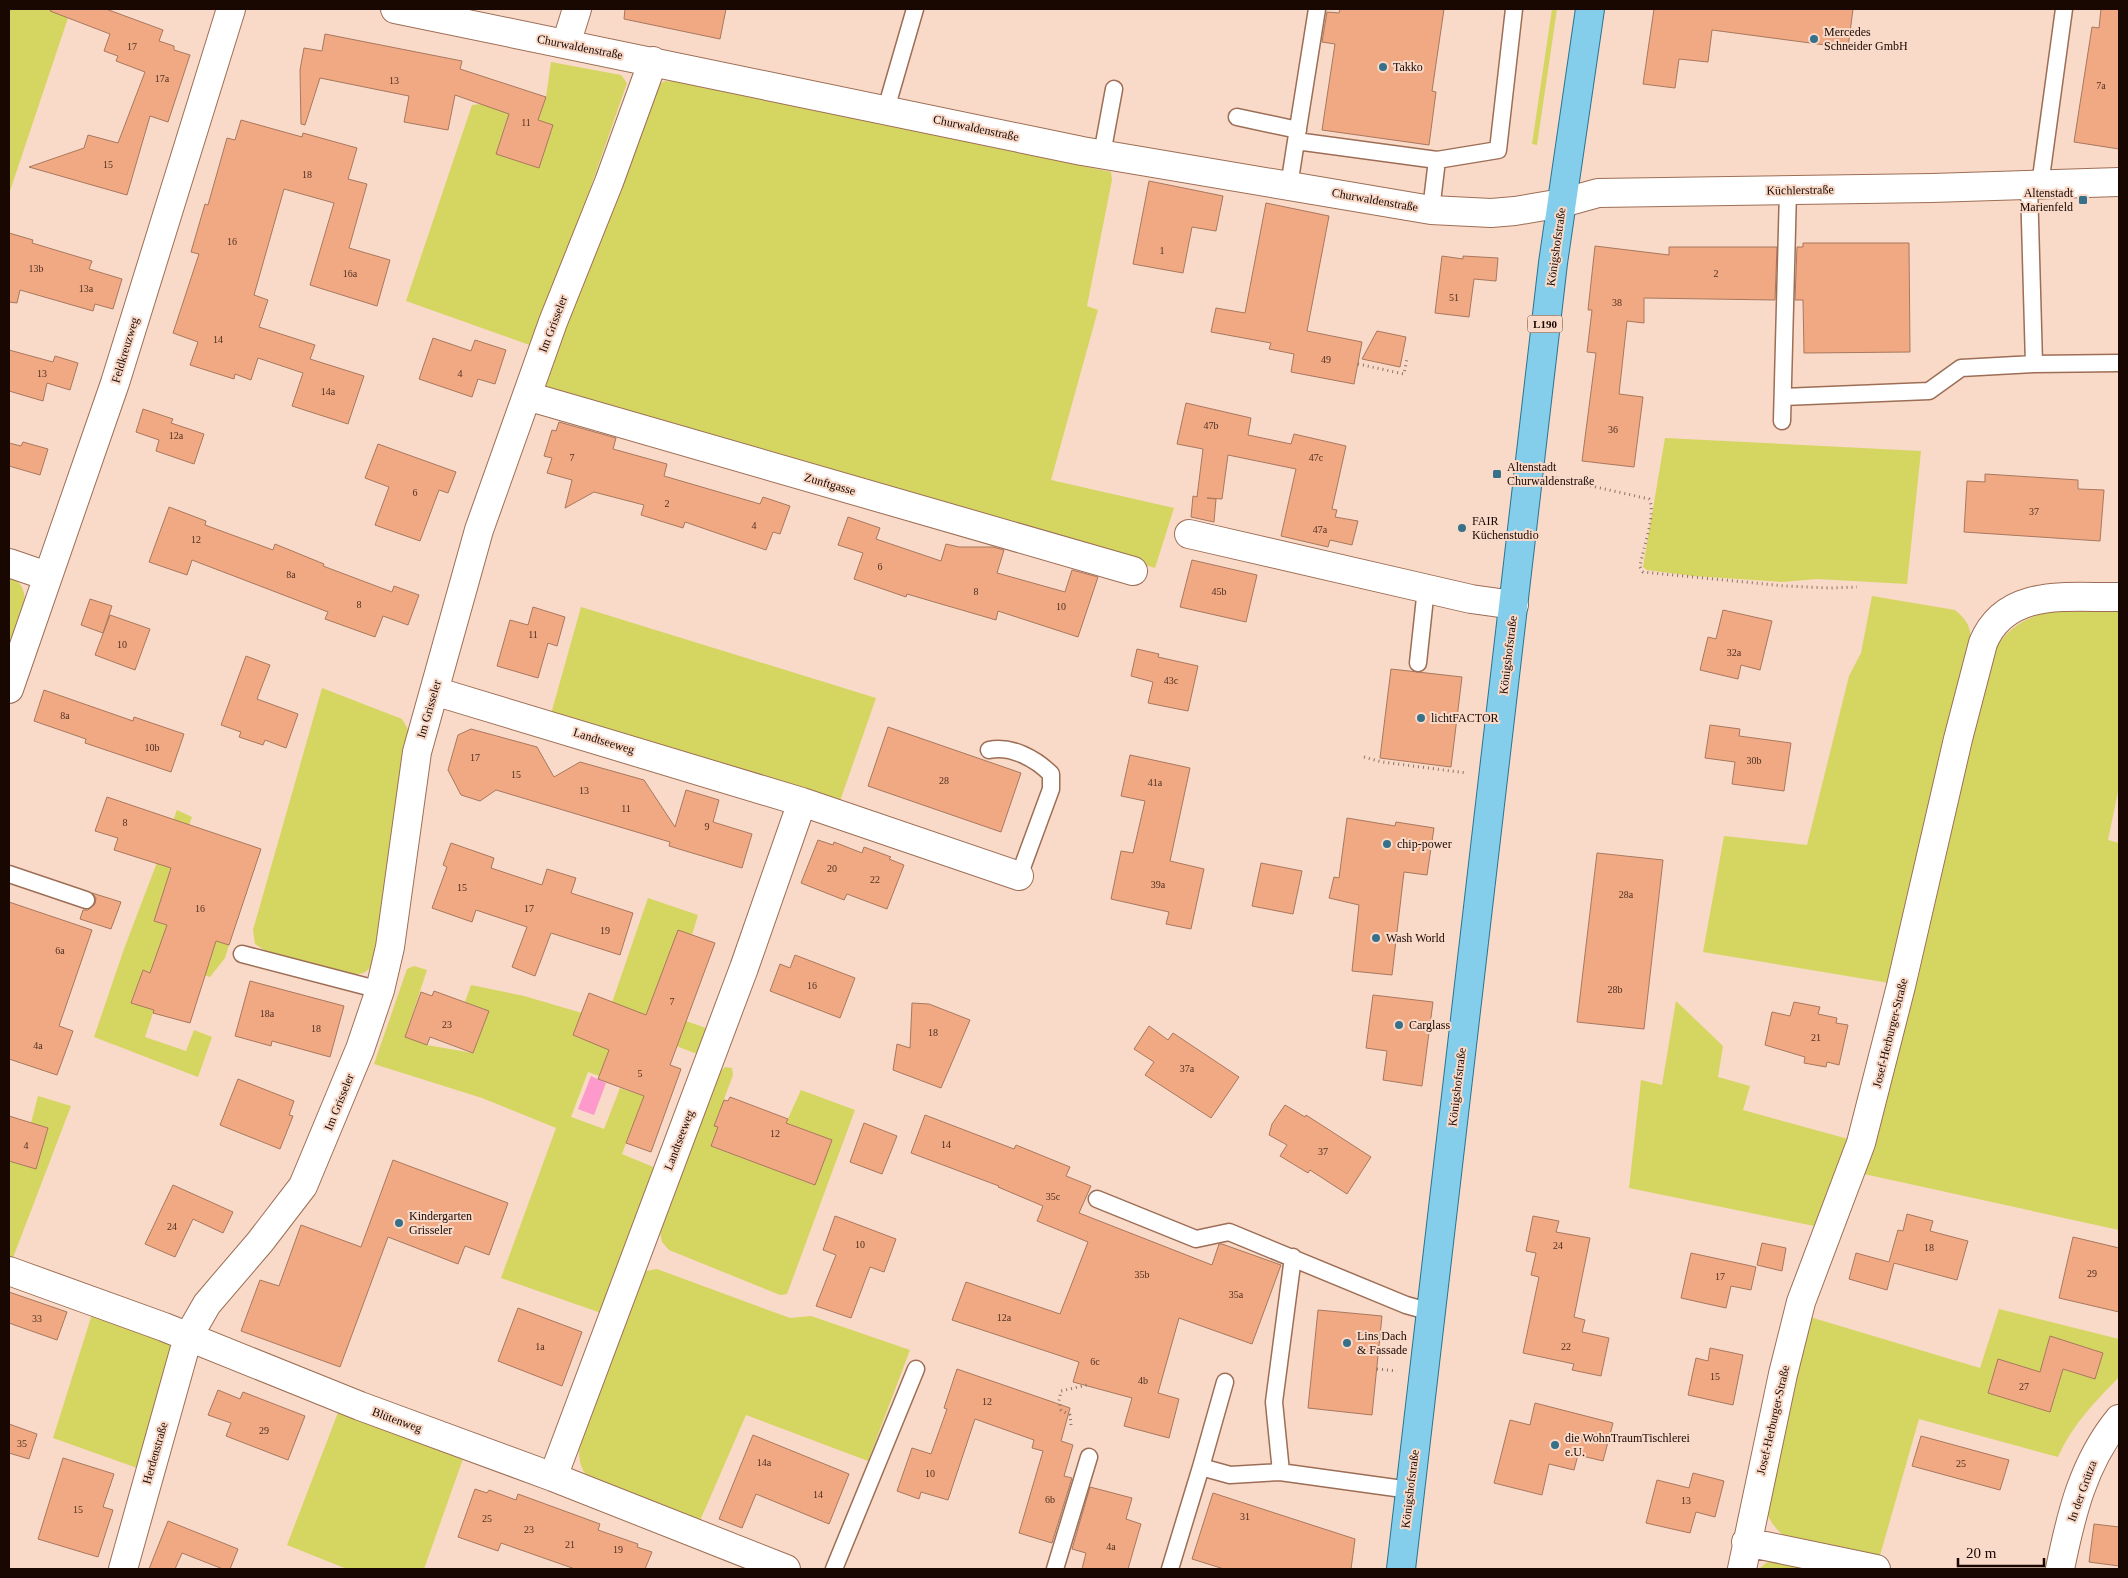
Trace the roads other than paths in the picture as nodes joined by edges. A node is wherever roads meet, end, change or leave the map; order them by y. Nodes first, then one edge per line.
1 (231, 9) edge
2 (395, 9) edge
3 (577, 9) edge
4 (915, 9) edge
5 (1317, 9) edge
6 (1514, 9) edge
7 (1590, 9) edge
8 (2064, 9) edge
9 (566, 44) junction
10 (653, 61) junction
11 (1114, 89) dead end
12 (886, 108) junction
13 (1237, 117) dead end
14 (1297, 135) junction
15 (1102, 154) junction
16 (1437, 160) junction
17 (2119, 182) edge
18 (2035, 185) junction
19 (1289, 186) junction
20 (1788, 190) junction
21 (1562, 203) junction
22 (1414, 212) junction
23 (2119, 363) edge
24 (2034, 364) junction
25 (526, 396) junction
26 (1783, 397) junction
27 (1782, 420) dead end
28 (1189, 534) dead end
29 (9, 563) edge
30 (1133, 571) dead end
31 (46, 576) junction
32 (1426, 588) junction
33 (2119, 597) edge
34 (1514, 605) junction
35 (1418, 663) dead end
36 (9, 689) edge
37 (434, 690) junction
38 (989, 750) dead end
39 (802, 802) junction
40 (9, 874) edge
41 (1019, 876) joint
42 (86, 900) dead end
43 (242, 954) dead end
44 (380, 990) junction
45 (1097, 1199) dead end
46 (1293, 1257) junction
47 (9, 1270) edge
48 (1431, 1312) junction
49 (188, 1338) junction
50 (916, 1369) dead end
51 (1225, 1382) dead end
52 (2119, 1419) edge
53 (1089, 1457) dead end
54 (1201, 1467) junction
55 (1282, 1472) junction
56 (553, 1477) junction
57 (1410, 1490) junction
58 (1746, 1542) junction
59 (123, 1569) edge
60 (786, 1569) edge
61 (834, 1569) edge
62 (1055, 1569) edge
63 (1170, 1569) edge
64 (1401, 1569) edge
65 (1742, 1569) edge
66 (1876, 1569) edge
67 (2060, 1569) edge

1 - 31 street, Feldkreuzweg
2 - 9 street, Churwaldenstraße
3 - 9 street
4 - 12 lane
5 - 14 lane
6 - 16 lane
7 - 21 main road, Königshofstraße / L190
8 - 18 lane
9 - 10 street, Churwaldenstraße
10 - 12 street, Churwaldenstraße
10 - 25 street, Im Grisseler
11 - 15 lane
12 - 15 street, Churwaldenstraße
13 - 14 lane
14 - 16 lane
14 - 19 lane
15 - 19 street, Churwaldenstraße
16 - 22 lane
17 - 18 street, Küchlerstraße
18 - 20 street, Küchlerstraße
18 - 24 lane
19 - 22 street, Churwaldenstraße
20 - 21 street, Küchlerstraße
20 - 26 lane
21 - 22 street, Churwaldenstraße
21 - 34 main road, Königshofstraße / L190
23 - 24 lane
24 - 26 lane
25 - 30 street, Zunftgasse
25 - 37 street, Im Grisseler
26 - 27 lane
28 - 32 street, Königshofstraße
29 - 31 street
31 - 36 street, Feldkreuzweg
32 - 34 street, Königshofstraße
32 - 35 lane
33 - 58 street, Josef-Herburger-Straße
34 - 48 main road, Königshofstraße / L190
37 - 39 street, Landtseeweg
37 - 44 street, Im Grisseler
38 - 41 lane
39 - 41 street, Landtseeweg
39 - 56 street, Landtseeweg
40 - 42 lane
43 - 44 lane
44 - 49 street, Im Grisseler
45 - 46 lane
46 - 48 lane
46 - 55 lane
47 - 49 street, Blütenweg
48 - 57 main road, Königshofstraße / L190
49 - 56 street, Blütenweg
49 - 59 street, Herdenstraße
50 - 61 lane
51 - 54 lane
52 - 67 street, In der Grütza
53 - 62 lane
54 - 55 lane
54 - 63 lane
55 - 57 lane
56 - 60 street, Blütenweg
57 - 64 main road, Königshofstraße / L190
58 - 65 street, Josef-Herburger-Straße
58 - 66 street

